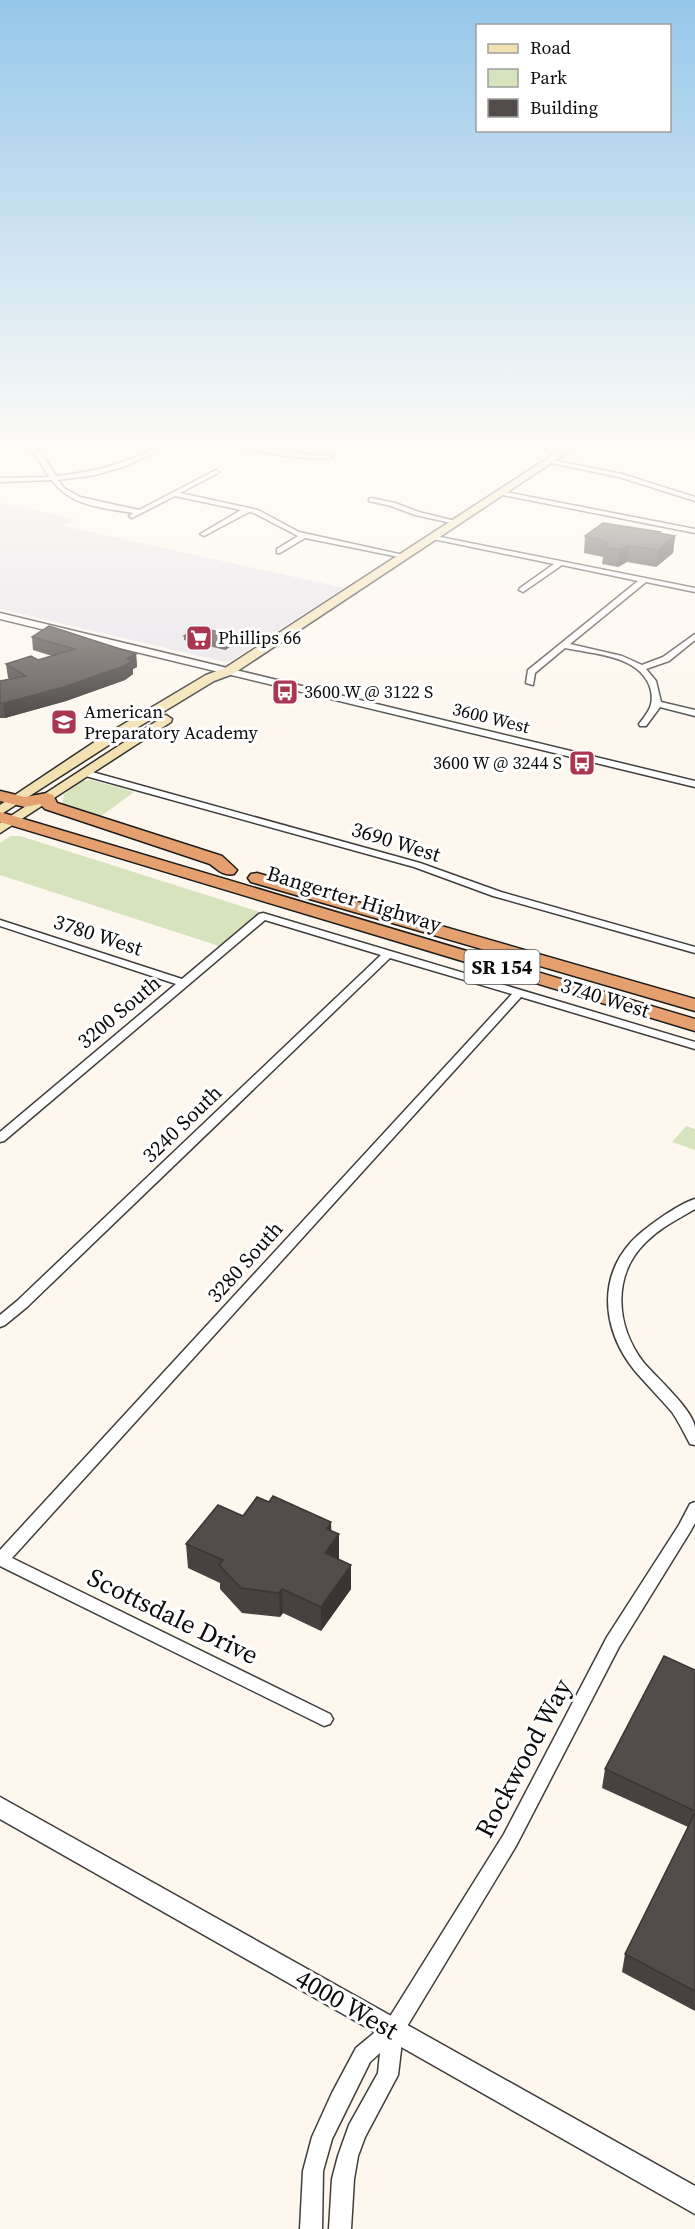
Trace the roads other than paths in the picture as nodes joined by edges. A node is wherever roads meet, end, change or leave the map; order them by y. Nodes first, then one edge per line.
1 (285, 548) edge
2 (364, 548) edge
3 (416, 548) edge
4 (487, 548) edge
5 (280, 551) dead end
6 (404, 556) junction
7 (560, 563) junction
8 (644, 580) junction
9 (523, 590) dead end
10 (695, 590) edge
11 (0, 616) edge
12 (695, 636) edge
13 (566, 646) junction
14 (641, 668) junction
15 (229, 671) junction
16 (530, 683) dead end
17 (658, 704) junction
18 (695, 712) edge
19 (643, 724) dead end
20 (85, 773) junction
21 (695, 784) edge
22 (47, 798) junction
23 (6, 813) edge
24 (228, 870) junction
25 (309, 909) junction
26 (263, 916) joint
27 (0, 923) edge
28 (695, 950) edge
29 (389, 953) junction
30 (518, 954) junction
31 (183, 983) junction
32 (519, 993) junction
33 (695, 1005) edge
34 (695, 1025) edge
35 (695, 1046) edge
36 (0, 1138) edge
37 (695, 1203) edge
38 (0, 1322) edge
39 (695, 1440) edge
40 (695, 1508) edge
41 (1, 1559) edge
42 (324, 1719) dead end
43 (0, 1808) edge
44 (393, 2030) junction
45 (695, 2201) edge
46 (311, 2229) edge
47 (340, 2229) edge

1 - 5 street
2 - 6 street
3 - 6 main road
4 - 7 street
6 - 15 main road
7 - 8 street
7 - 9 street
8 - 10 street
8 - 13 street
11 - 15 street, 3600 West
12 - 14 street
13 - 14 street
13 - 16 street
14 - 17 street
15 - 20 main road
15 - 21 street, 3600 West
15 - 23 main road
17 - 18 street
17 - 19 street
20 - 22 main road
20 - 28 street, 3690 West
22 - 23 highway
22 - 24 highway
23 - 24 highway, Bangerter Highway / SR 154
23 - 25 highway
24 - 30 highway, Bangerter Highway / SR 154
25 - 30 highway
25 - 34 highway, Bangerter Highway / SR 154
26 - 29 street, 3740 West
26 - 31 street, 3200 South
27 - 31 street, 3780 West
29 - 32 street, 3740 West
29 - 38 street, 3240 South
30 - 33 highway, Bangerter Highway / SR 154
31 - 36 street, 3200 South
32 - 35 street, 3740 West
32 - 41 street, 3280 South
37 - 39 street
40 - 44 street, Rockwood Way
41 - 42 street, Scottsdale Drive
43 - 44 street, 4000 West
44 - 45 street, 4000 West
44 - 46 street
44 - 47 street

